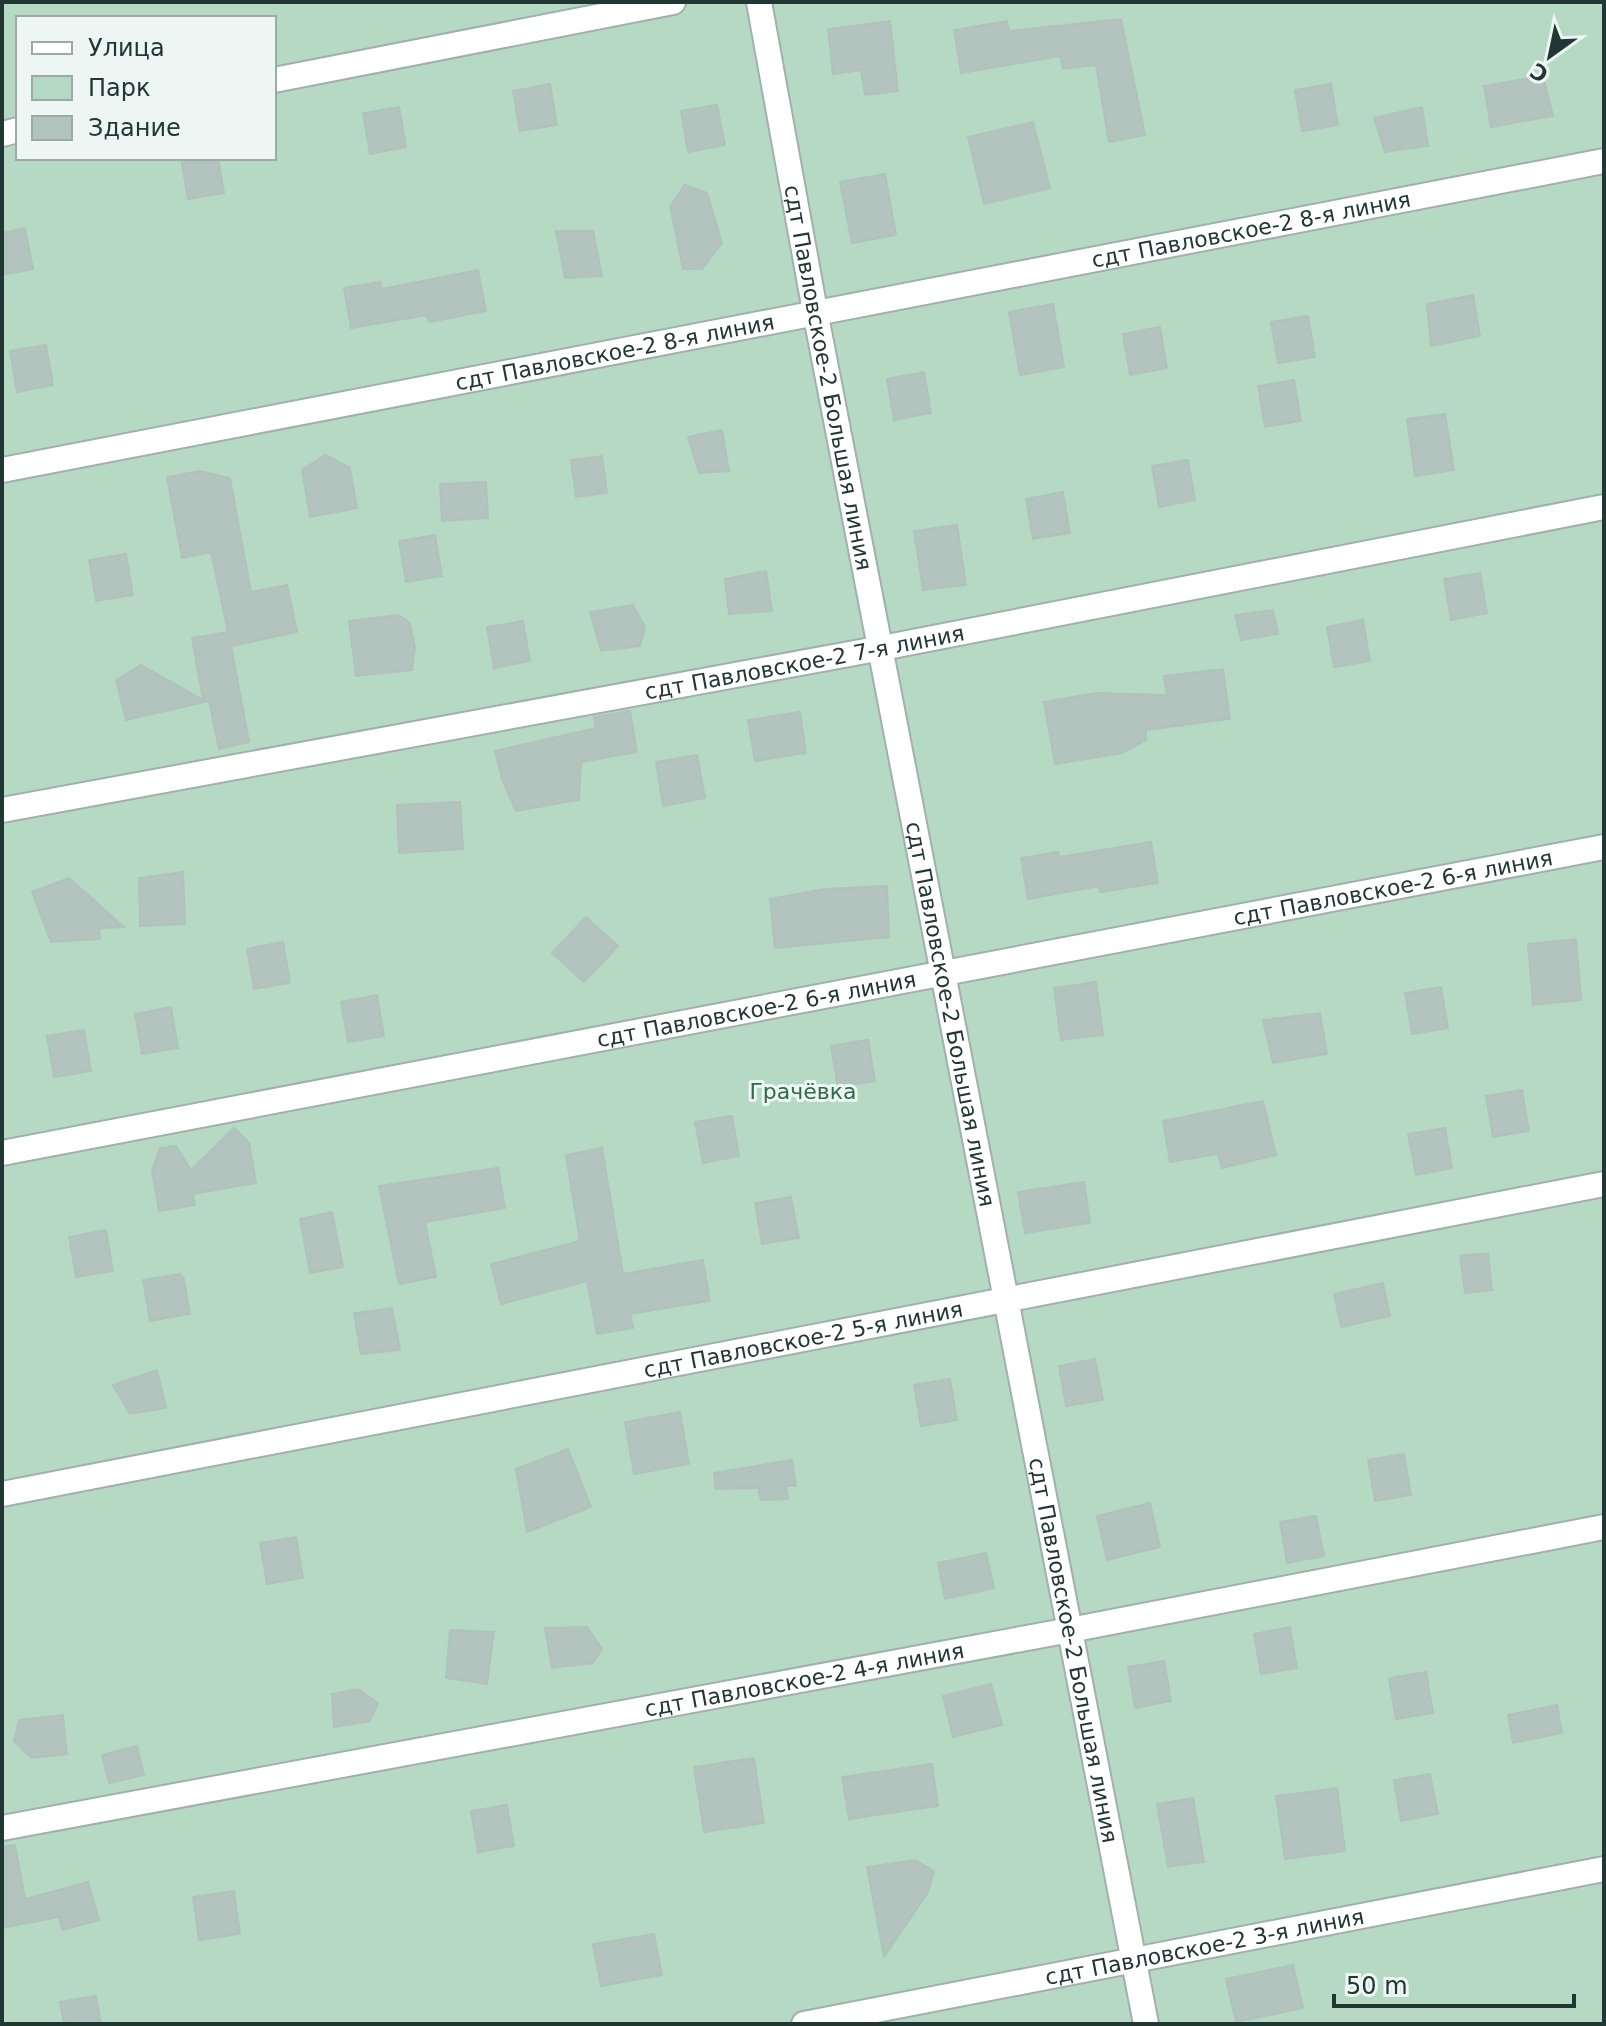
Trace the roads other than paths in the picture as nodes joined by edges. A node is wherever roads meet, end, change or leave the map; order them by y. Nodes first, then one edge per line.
1 (673, 2) edge
2 (759, 2) edge
3 (276, 80) edge
4 (1604, 161) edge
5 (815, 311) junction
6 (2, 470) edge
7 (1604, 507) edge
8 (882, 648) junction
9 (2, 810) edge
10 (1604, 847) edge
11 (943, 974) junction
12 (2, 1153) edge
13 (1604, 1184) edge
14 (1005, 1300) junction
15 (2, 1494) edge
16 (1604, 1527) edge
17 (1070, 1630) junction
18 (2, 1828) edge
19 (1604, 1869) edge
20 (1133, 1959) junction
21 (804, 2024) edge
22 (1146, 2024) edge

1 - 3 lane
2 - 5 lane, сдт Павловское-2 Большая линия
4 - 5 lane, сдт Павловское-2 8-я линия
5 - 6 lane, сдт Павловское-2 8-я линия
5 - 8 lane, сдт Павловское-2 Большая линия
7 - 8 lane, сдт Павловское-2 7-я линия
8 - 9 lane, сдт Павловское-2 7-я линия
8 - 11 lane, сдт Павловское-2 Большая линия
10 - 11 lane, сдт Павловское-2 6-я линия
11 - 12 lane, сдт Павловское-2 6-я линия
11 - 14 lane, сдт Павловское-2 Большая линия
13 - 14 lane, сдт Павловское-2 5-я линия
14 - 15 lane, сдт Павловское-2 5-я линия
14 - 17 lane, сдт Павловское-2 Большая линия
16 - 17 lane, сдт Павловское-2 4-я линия
17 - 18 lane, сдт Павловское-2 4-я линия
17 - 20 lane, сдт Павловское-2 Большая линия
19 - 20 lane, сдт Павловское-2 3-я линия
20 - 21 lane, сдт Павловское-2 3-я линия
20 - 22 lane, сдт Павловское-2 Большая линия

